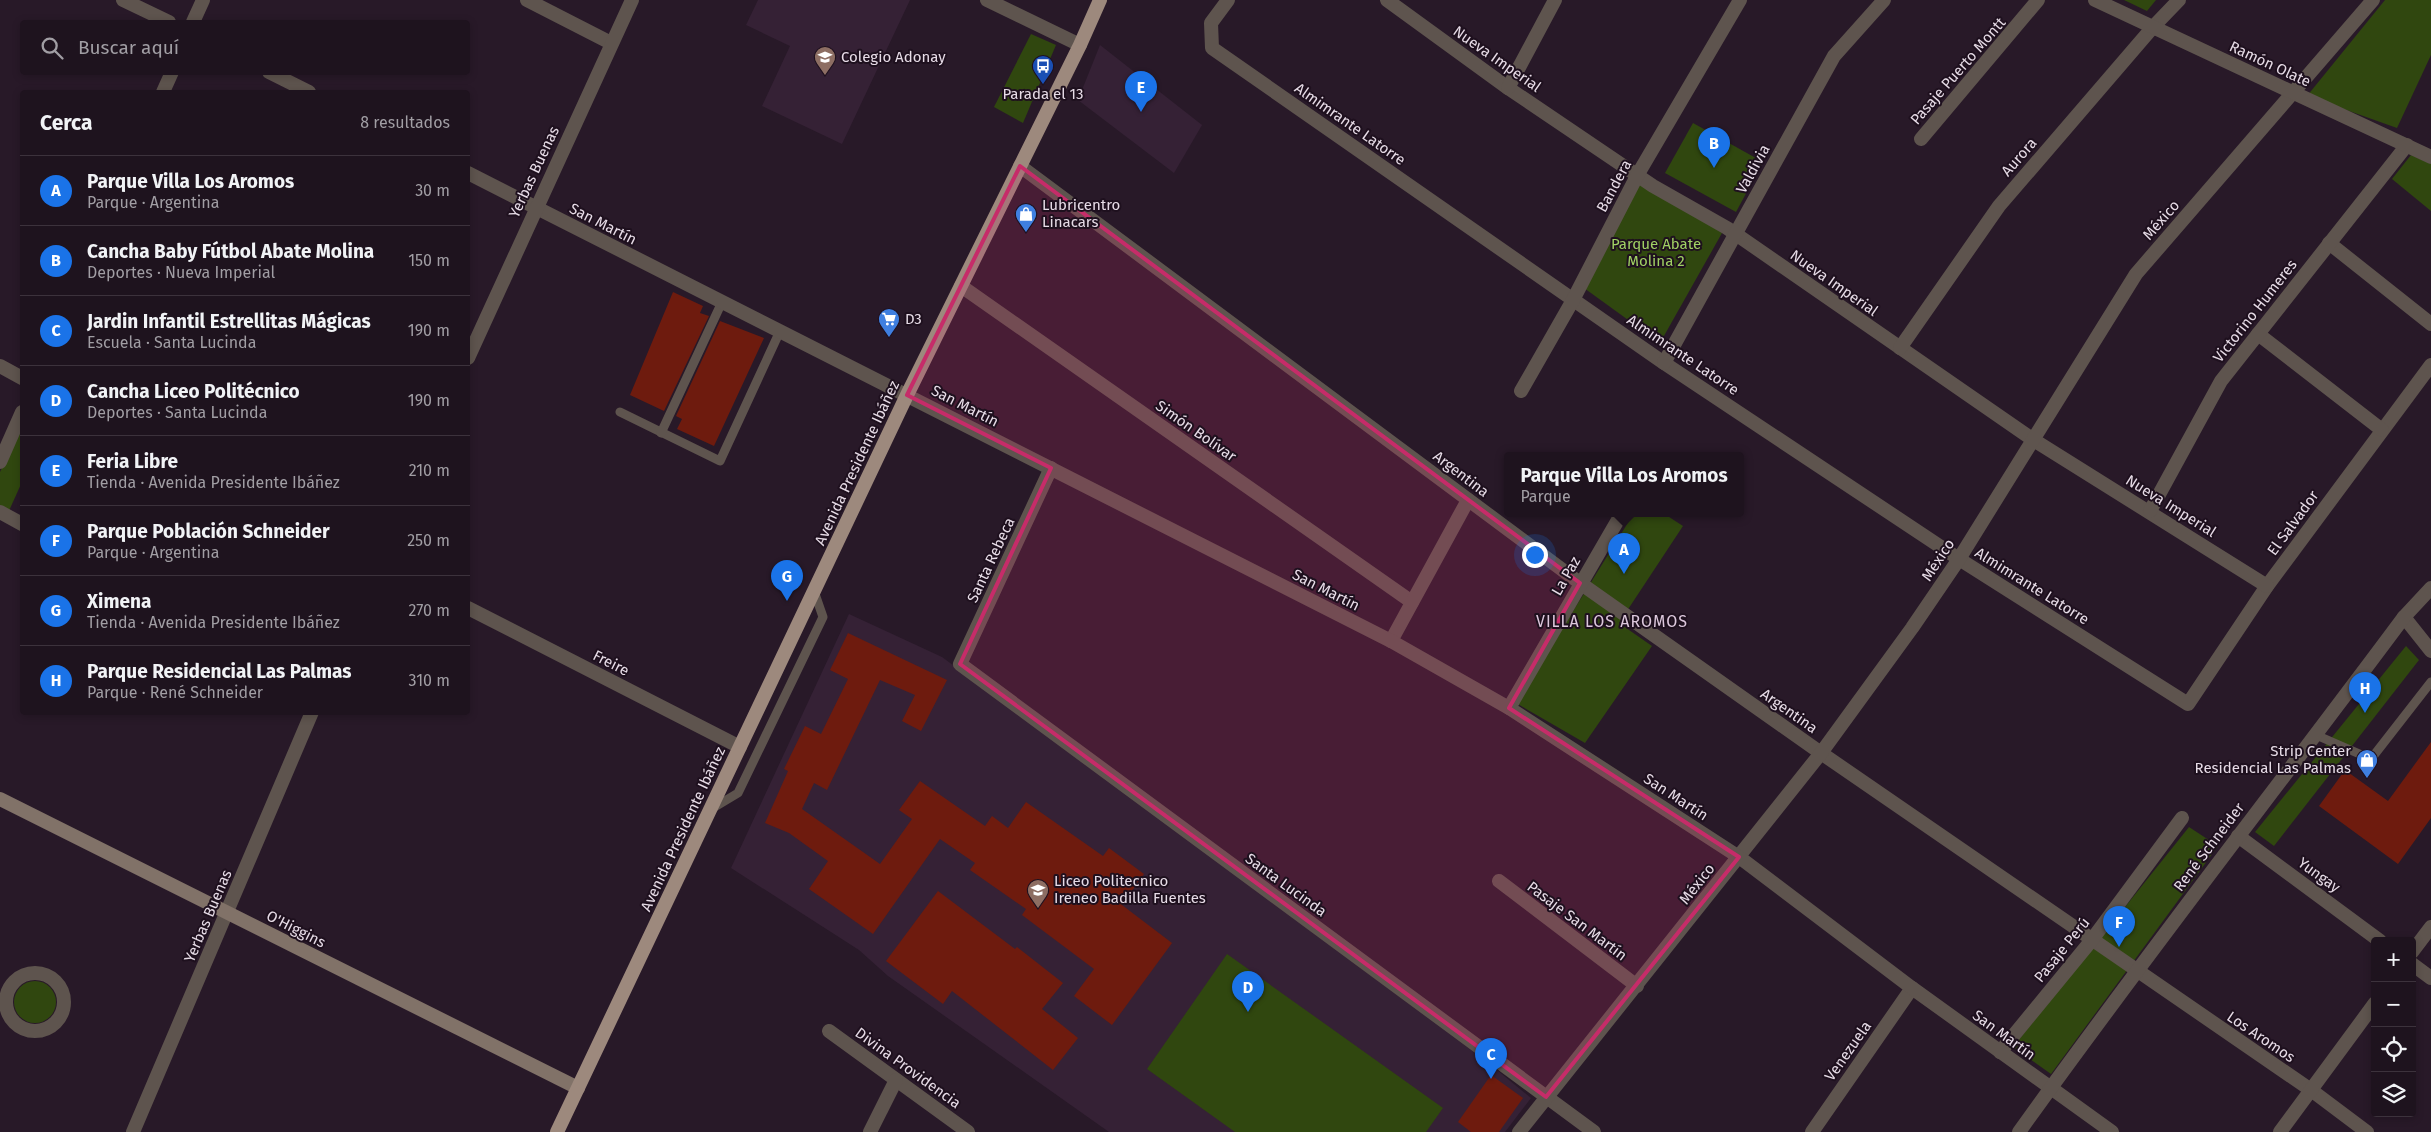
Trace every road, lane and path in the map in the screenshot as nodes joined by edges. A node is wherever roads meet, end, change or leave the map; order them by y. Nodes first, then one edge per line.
1 (123, 0) edge
2 (203, 0) edge
3 (527, 0) edge
4 (632, 0) edge
5 (987, 0) edge
6 (1100, 0) edge
7 (1228, 0) edge
8 (1555, 0) edge
9 (1740, 0) edge
10 (1884, 0) edge
11 (2038, 0) edge
12 (2095, 0) edge
13 (2179, 0) edge
14 (2373, 0) edge
15 (1395, 2) edge
16 (166, 20) edge
17 (194, 20) edge
18 (2153, 27) junction
19 (612, 43) junction
20 (1080, 44) junction
21 (171, 75) edge
22 (275, 75) edge
23 (1508, 88) junction
24 (164, 90) edge
25 (304, 90) edge
26 (2294, 93) junction
27 (1921, 139) dead end
28 (2407, 145) junction
29 (2431, 157) edge
30 (1020, 166) junction
31 (470, 174) edge
32 (1638, 174) junction
33 (535, 207) junction
34 (1736, 235) junction
35 (2329, 243) junction
36 (961, 286) junction
37 (1573, 300) junction
38 (722, 302) junction
39 (2431, 324) edge
40 (780, 331) junction
41 (2258, 334) junction
42 (1900, 348) junction
43 (470, 353) edge
44 (1664, 363) junction
45 (0, 366) edge
46 (2431, 366) edge
47 (20, 377) edge
48 (1521, 391) dead end
49 (907, 395) junction
50 (620, 412) dead end
51 (20, 417) edge
52 (2382, 430) junction
53 (661, 433) junction
54 (2032, 439) junction
55 (0, 462) edge
56 (1051, 468) junction
57 (1468, 500) junction
58 (2150, 511) junction
59 (0, 512) edge
60 (1620, 517) edge
61 (20, 523) edge
62 (1958, 559) junction
63 (1580, 583) junction
64 (2267, 586) junction
65 (2431, 588) edge
66 (814, 591) junction
67 (1412, 602) junction
68 (470, 609) edge
69 (2404, 617) junction
70 (1391, 641) junction
71 (2431, 651) edge
72 (960, 664) joint
73 (2431, 682) edge
74 (2188, 704) joint
75 (1508, 708) junction
76 (311, 715) edge
77 (2316, 735) junction
78 (740, 747) junction
79 (1821, 753) junction
80 (0, 799) edge
81 (711, 809) junction
82 (2182, 818) dead end
83 (2238, 836) junction
84 (1739, 857) junction
85 (1498, 881) dead end
86 (227, 912) junction
87 (2431, 927) edge
88 (2375, 937) edge
89 (2091, 941) junction
90 (2416, 947) edge
91 (2416, 967) edge
92 (2135, 971) junction
93 (2431, 978) edge
94 (1637, 986) junction
95 (5, 988) edge
96 (1912, 988) junction
97 (2371, 1008) edge
98 (829, 1031) dead end
99 (2000, 1052) junction
100 (896, 1080) junction
101 (578, 1088) junction
102 (2051, 1088) junction
103 (2311, 1090) junction
104 (1546, 1097) junction
105 (133, 1132) edge
106 (557, 1132) edge
107 (870, 1132) edge
108 (968, 1132) edge
109 (1519, 1132) edge
110 (1594, 1132) edge
111 (1812, 1132) edge
112 (2020, 1132) edge
113 (2112, 1132) edge
114 (2280, 1132) edge
115 (2367, 1132) edge

1 - 16 street
2 - 17 street
3 - 19 street
4 - 19 street, Yerbas Buenas
5 - 20 street
6 - 20 main road, Avenida Presidente Ibáñez
7 - 37 street, Almimrante Latorre
8 - 23 street
9 - 32 street, Bandera
10 - 34 street, Valdivia
11 - 27 street, Pasaje Puerto Montt
12 - 18 street, Ramón Olate
13 - 18 street, Aurora
14 - 26 street, México
15 - 23 street, Nueva Imperial
18 - 26 street, Ramón Olate
18 - 42 street, Aurora
19 - 33 street, Yerbas Buenas
20 - 30 main road, Avenida Presidente Ibáñez
21 - 24 street
22 - 25 street
23 - 32 street, Nueva Imperial
26 - 28 street, Ramón Olate
26 - 54 street, México
28 - 29 street, Ramón Olate
28 - 35 street, Victorino Humeres
30 - 36 main road, Avenida Presidente Ibáñez
30 - 57 street, Argentina
31 - 33 street, San Martín
32 - 34 street, Nueva Imperial
32 - 37 street, Bandera
33 - 38 street, San Martín
33 - 43 street, Yerbas Buenas
34 - 42 street, Nueva Imperial
34 - 44 street, Valdivia
35 - 39 street
35 - 41 street, Victorino Humeres
36 - 49 main road, Avenida Presidente Ibáñez
36 - 67 street, Simón Bolívar
37 - 44 street, Almimrante Latorre
37 - 48 street, Bandera
38 - 40 street, San Martín
38 - 53 lane
40 - 49 street, San Martín
40 - 53 lane
41 - 52 street
41 - 58 street, Victorino Humeres
42 - 54 street, Nueva Imperial
44 - 62 street, Almimrante Latorre
45 - 47 street
46 - 52 street, El Salvador
49 - 56 street, San Martín
49 - 66 main road, Avenida Presidente Ibáñez
50 - 53 lane
51 - 55 street
52 - 64 street, El Salvador
54 - 58 street, Nueva Imperial
54 - 62 street, México
56 - 70 street, San Martín
56 - 72 street, Santa Rebeca
57 - 63 street, Argentina
57 - 67 street
58 - 64 street, Nueva Imperial
59 - 61 street
60 - 63 street, La Paz
62 - 74 street, Almimrante Latorre
62 - 79 street, México
63 - 75 street, La Paz
63 - 79 street, Argentina
64 - 74 street, El Salvador
65 - 69 street, René Schneider
66 - 78 main road, Avenida Presidente Ibáñez
66 - 81 lane
67 - 70 street
68 - 78 street, Freire
69 - 71 street
69 - 77 street, René Schneider
70 - 75 street, San Martín
72 - 104 street, Santa Lucinda
73 - 77 lane
75 - 84 street, San Martín
76 - 86 street, Yerbas Buenas
77 - 83 street, René Schneider
78 - 81 main road, Avenida Presidente Ibáñez
79 - 84 street, México
79 - 89 street, Argentina
80 - 86 main road, O'Higgins
81 - 101 main road, Avenida Presidente Ibáñez
82 - 89 street, Pasaje Perú
83 - 88 street, Yungay
83 - 92 street, René Schneider
84 - 94 street, México
84 - 96 street, San Martín
85 - 94 street, Pasaje San Martín
86 - 101 main road, O'Higgins
86 - 105 street, Yerbas Buenas
87 - 90 street
89 - 92 street, Argentina
89 - 99 street, Pasaje Perú
91 - 93 street
92 - 102 street, René Schneider
92 - 103 street, Los Aromos
94 - 104 street, México
95 - 95 street
96 - 99 street, San Martín
96 - 111 street, Venezuela
97 - 103 street
98 - 100 street, Divina Providencia
99 - 102 street, San Martín
100 - 107 street
100 - 108 street, Divina Providencia
101 - 106 main road, Avenida Presidente Ibáñez
102 - 112 street, René Schneider
102 - 113 street, San Martín
103 - 114 street
103 - 115 street, Los Aromos
104 - 109 street, México
104 - 110 street, Santa Lucinda

